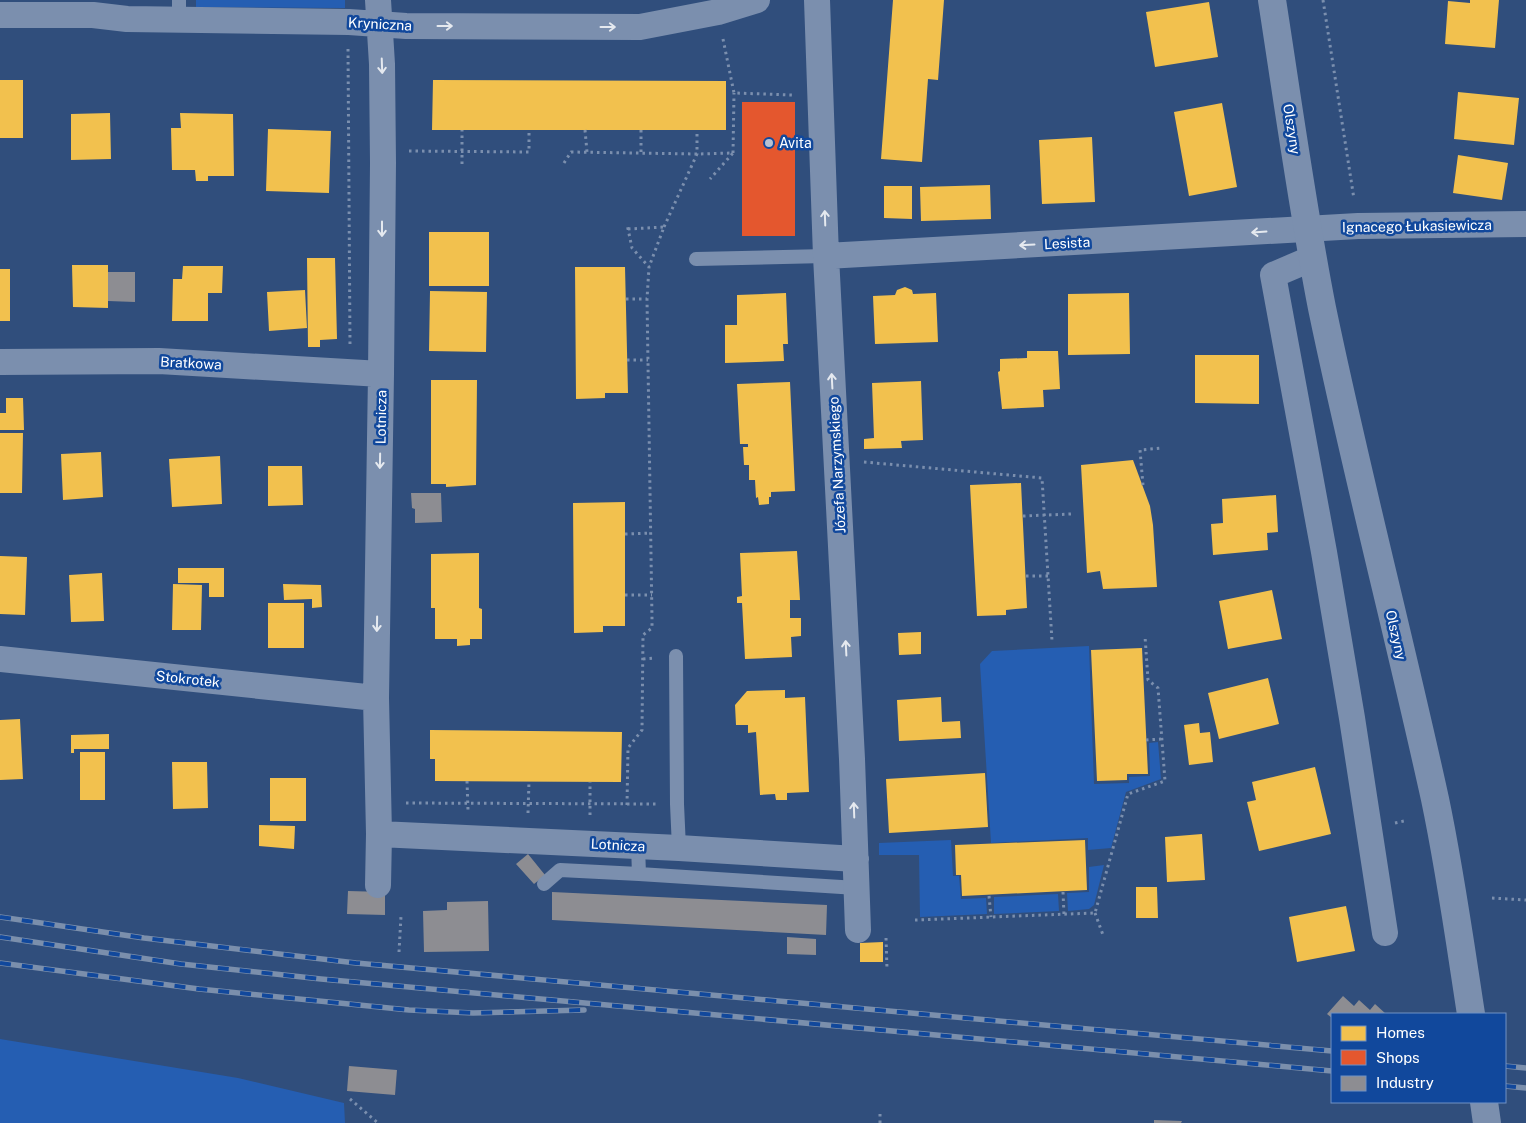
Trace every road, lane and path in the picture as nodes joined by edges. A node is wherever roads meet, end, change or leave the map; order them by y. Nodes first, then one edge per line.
1 (757, 0) edge
2 (817, 0) edge
3 (1272, 0) edge
4 (1323, 0) edge
5 (178, 10) edge
6 (379, 12) edge
7 (718, 12) junction
8 (0, 15) edge
9 (348, 49) dead end
10 (734, 93) junction
11 (800, 96) dead end
12 (462, 130) dead end
13 (528, 130) dead end
14 (585, 130) dead end
15 (641, 130) dead end
16 (697, 131) dead end
17 (404, 151) dead end
18 (462, 151) junction
19 (587, 152) junction
20 (641, 153) junction
21 (733, 153) junction
22 (697, 154) junction
23 (564, 163) dead end
24 (462, 164) dead end
25 (710, 179) dead end
26 (1355, 202) dead end
27 (627, 224) dead end
28 (1526, 224) edge
29 (664, 227) junction
30 (628, 229) junction
31 (1308, 229) junction
32 (826, 256) junction
33 (1313, 258) junction
34 (696, 259) dead end
35 (649, 267) junction
36 (626, 299) dead end
37 (647, 299) junction
38 (627, 360) dead end
39 (648, 360) junction
40 (0, 362) edge
41 (350, 372) junction
42 (381, 374) junction
43 (1162, 448) dead end
44 (854, 462) dead end
45 (1143, 485) dead end
46 (1071, 514) dead end
47 (1023, 516) dead end
48 (1045, 516) junction
49 (651, 533) junction
50 (625, 534) dead end
51 (1026, 576) dead end
52 (1048, 576) junction
53 (625, 595) dead end
54 (652, 595) junction
55 (1145, 636) dead end
56 (1052, 641) dead end
57 (676, 656) dead end
58 (0, 659) edge
59 (376, 698) junction
60 (1161, 739) junction
61 (1146, 740) dead end
62 (590, 782) dead end
63 (403, 803) dead end
64 (590, 804) junction
65 (676, 804) junction
66 (627, 805) junction
67 (379, 834) junction
68 (590, 844) junction
69 (638, 846) junction
70 (679, 848) junction
71 (856, 859) junction
72 (638, 874) junction
73 (544, 884) dead end
74 (378, 885) dead end
75 (857, 888) junction
76 (1063, 892) dead end
77 (990, 896) dead end
78 (1492, 898) dead end
79 (1526, 900) edge
80 (1095, 913) junction
81 (1064, 914) junction
82 (401, 916) dead end
83 (991, 917) junction
84 (915, 920) dead end
85 (858, 930) dead end
86 (886, 930) dead end
87 (1385, 933) dead end
88 (1103, 935) dead end
89 (400, 952) dead end
90 (886, 969) dead end
91 (1471, 1013) edge
92 (350, 1099) dead end
93 (1484, 1103) edge
94 (880, 1114) dead end
95 (378, 1123) edge
96 (880, 1123) edge
97 (1487, 1123) edge

1 - 7 street, Kryniczna
32 -> 2 street, Józefa Narzymskiego
3 - 31 street, Olszyny
4 - 26 path
5 - 6 street, Kryniczna
5 - 8 street, Kryniczna
6 -> 7 street, Kryniczna
6 -> 42 street, Lotnicza
7 - 10 path
9 - 41 path
10 - 11 path
10 - 21 path
12 - 18 path
13 - 18 path
14 - 19 path
15 - 20 path
16 - 22 path
17 - 18 path
18 - 24 path
19 - 20 path
19 - 23 path
20 - 22 path
21 - 22 path
21 - 25 path
22 - 29 path
27 - 30 path
28 - 31 street, Ignacego Łukasiewicza
29 - 30 path
29 - 35 path
30 - 35 path
31 -> 32 street, Lesista
31 - 33 street, Olszyny
32 - 34 lane
71 -> 32 street, Józefa Narzymskiego
33 - 87 street
33 - 91 street, Olszyny
35 - 37 path
36 - 37 path
37 - 39 path
38 - 39 path
39 - 49 path
40 - 41 street, Bratkowa
41 - 42 street, Bratkowa
42 -> 59 street, Lotnicza
43 - 45 path
44 - 48 path
46 - 48 path
47 - 48 path
48 - 52 path
49 - 50 path
49 - 54 path
51 - 52 path
52 - 56 path
53 - 54 path
54 - 66 path
55 - 60 path
57 - 65 lane
58 - 59 street, Stokrotek
59 - 67 street, Lotnicza
60 - 61 path
60 - 80 path
62 - 64 path
63 - 64 path
64 - 66 path
64 - 68 path
65 - 66 path
65 - 70 lane
67 - 68 street, Lotnicza
67 - 74 street, Lotnicza
68 - 69 street, Lotnicza
69 - 70 street, Lotnicza
69 - 72 lane
70 - 71 street, Lotnicza
71 - 75 street, Józefa Narzymskiego
72 - 73 lane
72 - 75 lane
75 - 85 street, Józefa Narzymskiego
76 - 81 path
77 - 83 path
78 - 79 path
80 - 81 path
80 - 88 path
81 - 83 path
82 - 89 path
83 - 84 path
86 - 90 path
92 - 95 path
93 - 97 street
94 - 96 path

